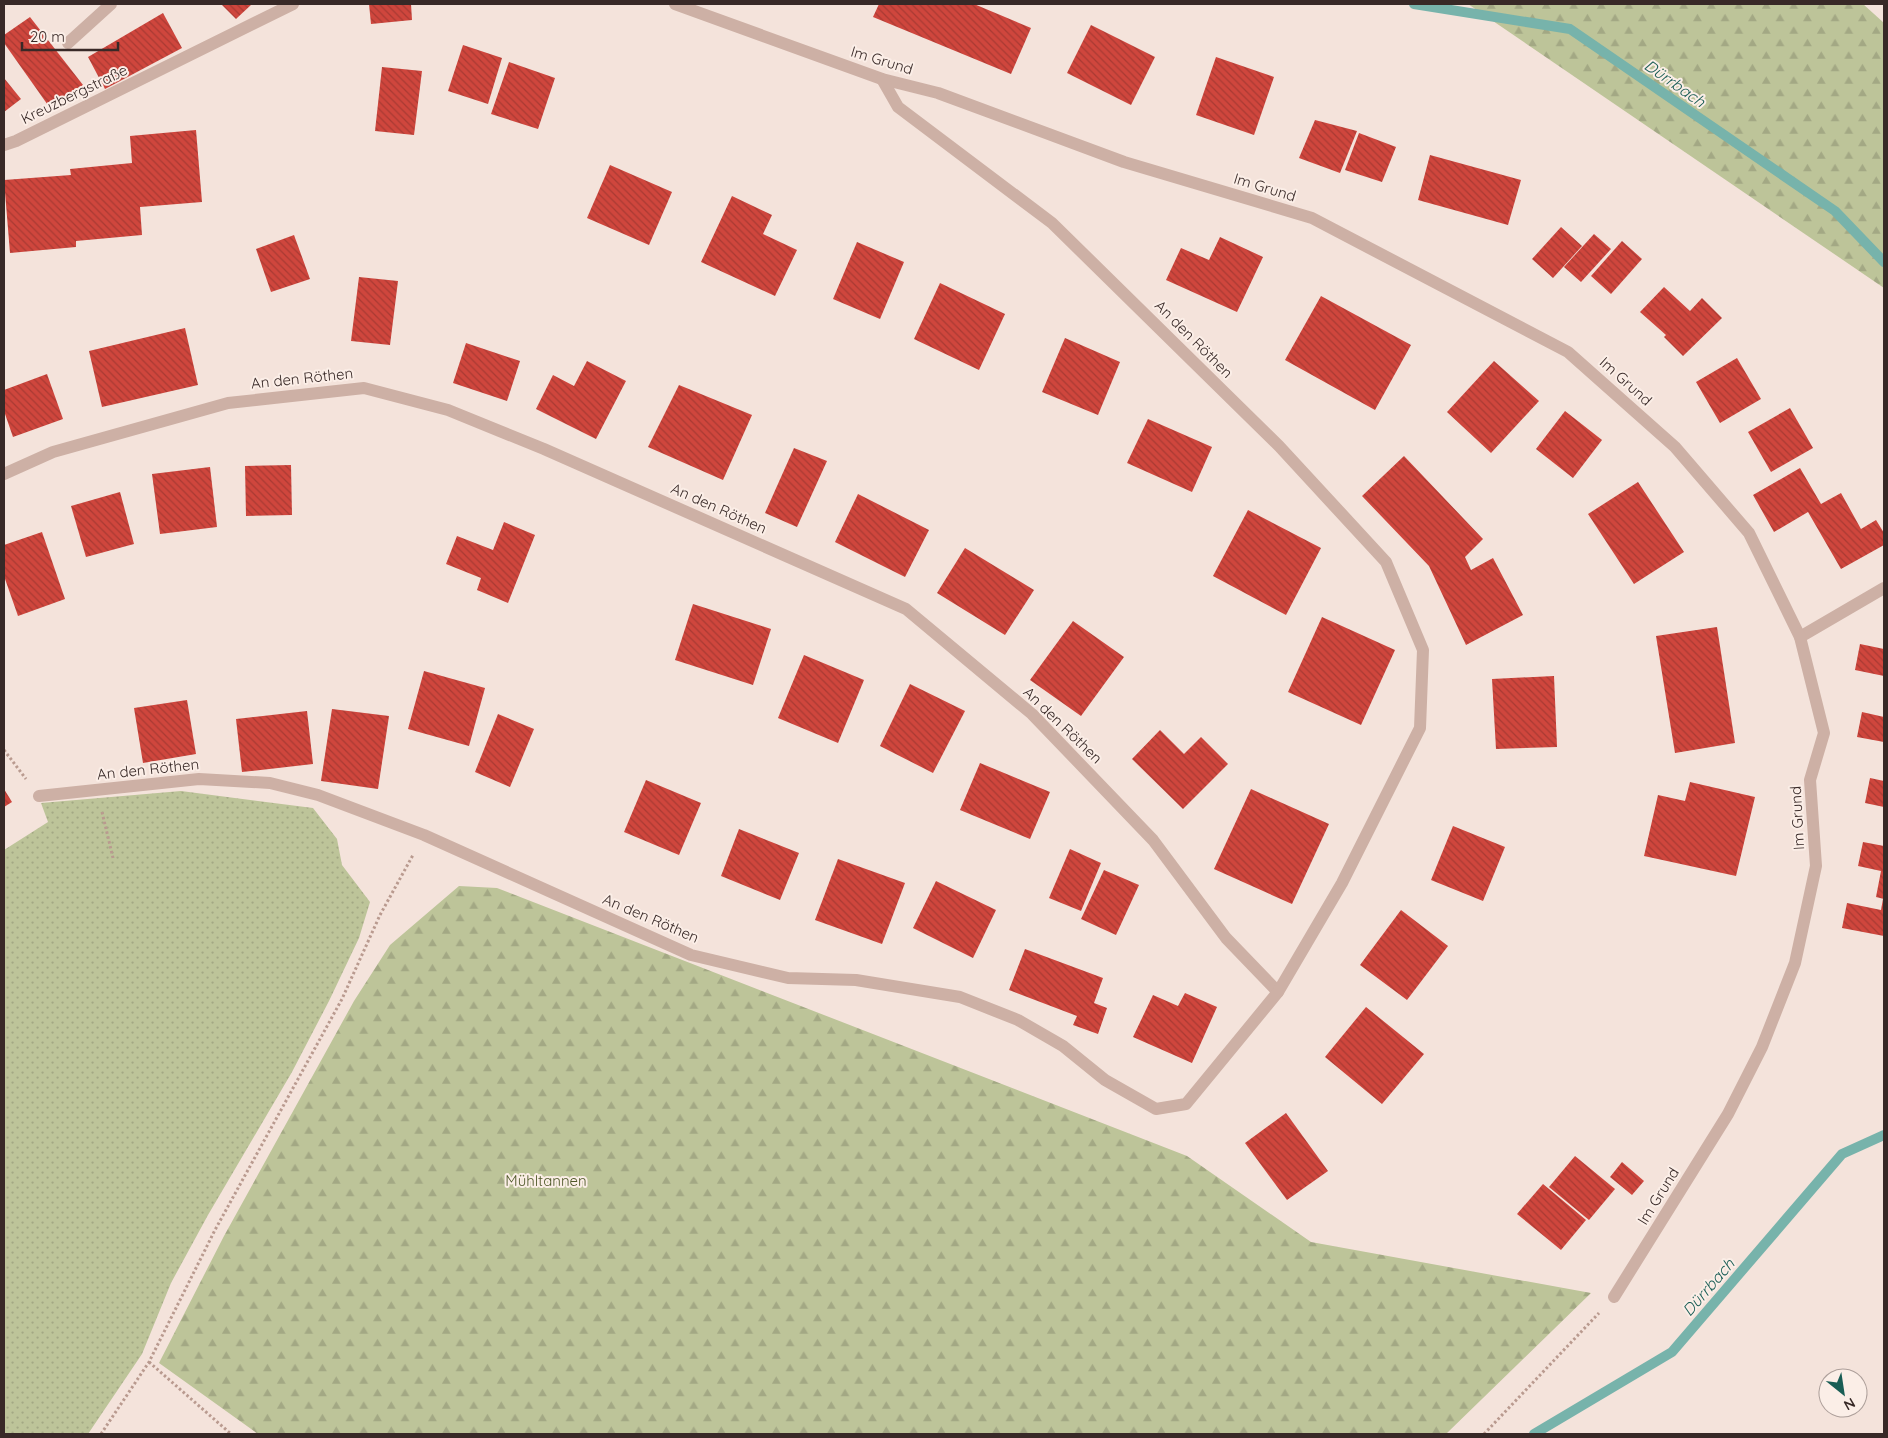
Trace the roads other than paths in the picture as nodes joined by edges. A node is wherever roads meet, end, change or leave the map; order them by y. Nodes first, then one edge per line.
1 (111, 4) edge
2 (293, 4) edge
3 (675, 4) edge
4 (68, 43) dead end
5 (882, 79) junction
6 (4, 144) edge
7 (4, 474) edge
8 (1884, 588) edge
9 (1800, 637) junction
10 (39, 796) road end
11 (1278, 992) junction
12 (1614, 1297) road end

1 - 4 street
2 - 6 street, Kreuzbergstraße
3 - 5 street, Im Grund
5 - 9 street, Im Grund
5 - 11 street, An den Röthen
7 - 11 street, An den Röthen
8 - 9 street
9 - 12 street, Im Grund
10 - 11 street, An den Röthen

